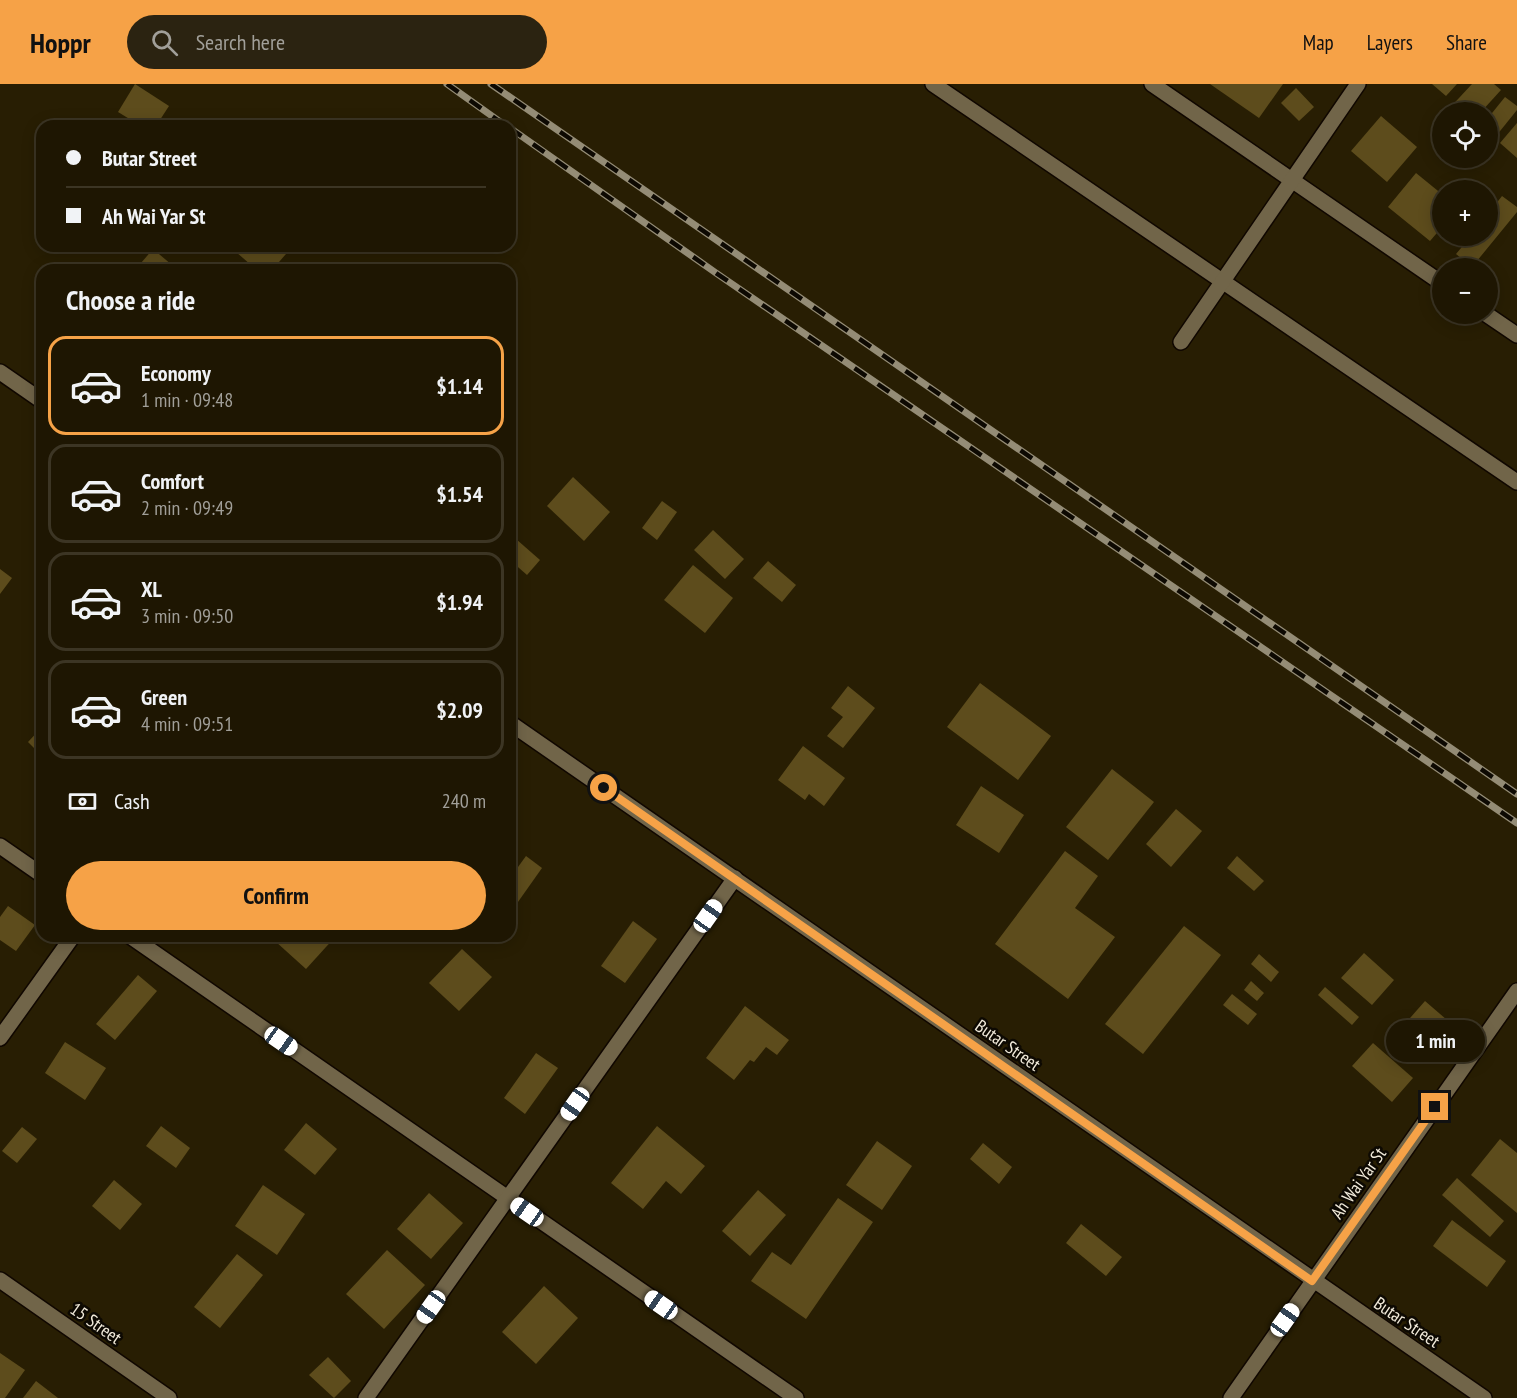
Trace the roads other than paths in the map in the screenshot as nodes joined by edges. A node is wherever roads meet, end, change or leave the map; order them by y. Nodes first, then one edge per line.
1 (933, 84) edge
2 (1152, 84) edge
3 (1358, 84) edge
4 (1293, 180) junction
5 (1432, 276) edge
6 (1223, 281) junction
7 (1498, 322) edge
8 (1517, 335) edge
9 (1181, 342) dead end
10 (0, 372) edge
11 (36, 396) edge
12 (1517, 482) edge
13 (516, 727) edge
14 (0, 846) edge
15 (36, 871) edge
16 (735, 878) junction
17 (69, 942) edge
18 (138, 942) edge
19 (1517, 991) edge
20 (0, 1038) edge
21 (508, 1198) junction
22 (0, 1280) edge
23 (1312, 1281) junction
24 (169, 1398) edge
25 (366, 1398) edge
26 (796, 1398) edge
27 (1231, 1398) edge
28 (1484, 1398) edge

1 - 6 street
2 - 4 street
3 - 4 street
4 - 5 street
4 - 6 street
6 - 9 street
6 - 12 street
7 - 8 street
10 - 11 street
13 - 16 street, Butar Street
14 - 15 street
16 - 21 street
16 - 23 street, Butar Street
17 - 20 street
18 - 21 street
19 - 23 street, Ah Wai Yar St
21 - 25 street
21 - 26 street
22 - 24 street, 15 Street
23 - 27 street, Ah Wai Yar St
23 - 28 street, Butar Street

